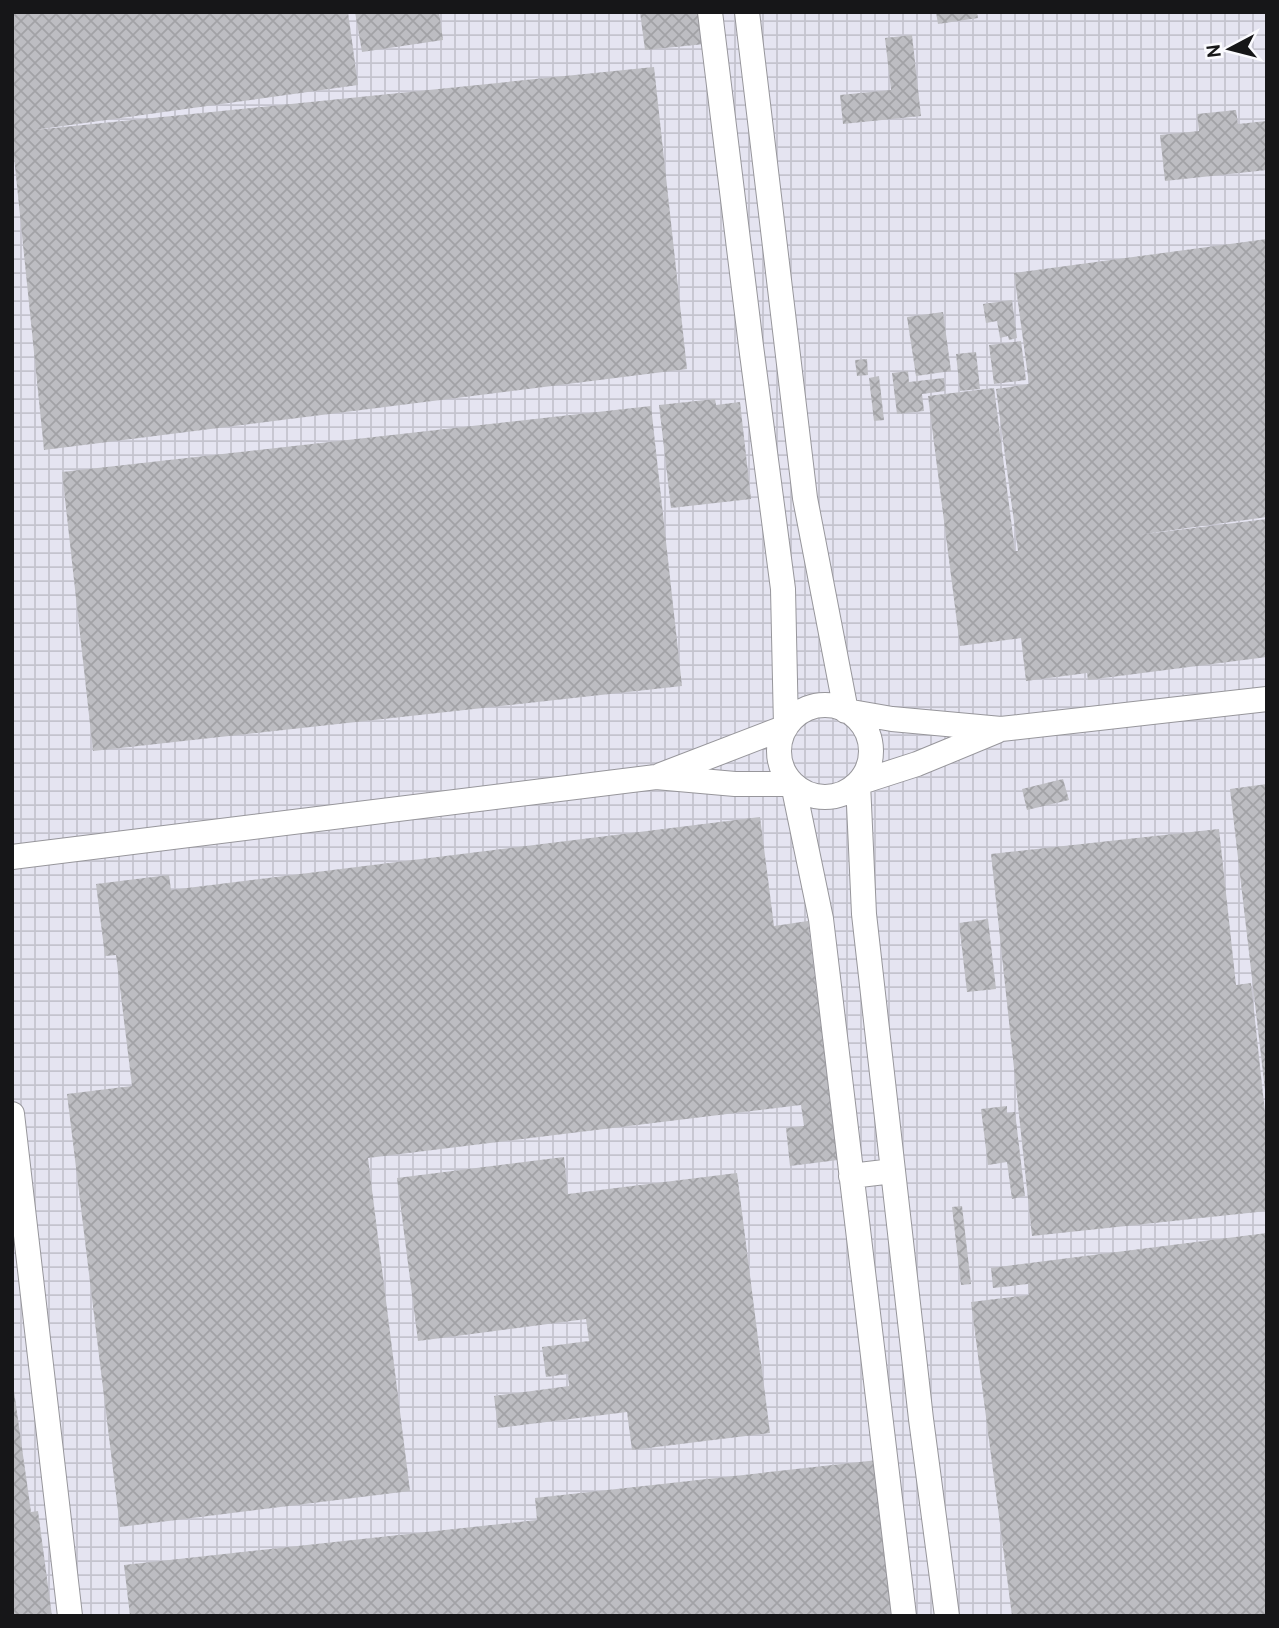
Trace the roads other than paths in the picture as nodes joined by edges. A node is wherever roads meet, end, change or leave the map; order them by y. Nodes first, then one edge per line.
1 (710, 12) edge
2 (747, 12) edge
3 (750, 40) junction
4 (714, 44) junction
5 (787, 342) junction
6 (751, 346) junction
7 (1267, 699) edge
8 (846, 711) junction
9 (786, 727) junction
10 (1001, 729) junction
11 (656, 777) junction
12 (858, 783) junction
13 (793, 784) junction
14 (12, 857) edge
15 (12, 1114) edge
16 (893, 1171) junction
17 (851, 1175) junction
18 (70, 1616) edge
19 (904, 1616) edge
20 (947, 1616) edge

1 - 4 street
2 - 3 street
3 - 4 street
3 - 5 street
4 - 6 street
5 - 6 street
5 - 8 street
6 - 9 street
7 - 10 street
8 - 9 street
8 - 10 street
8 - 12 street
9 - 11 street
9 - 13 street
10 - 12 street
11 - 13 street
11 - 14 street
12 - 13 street
12 - 16 street
13 - 17 street
15 - 18 street
16 - 17 street
16 - 20 street
17 - 19 street

